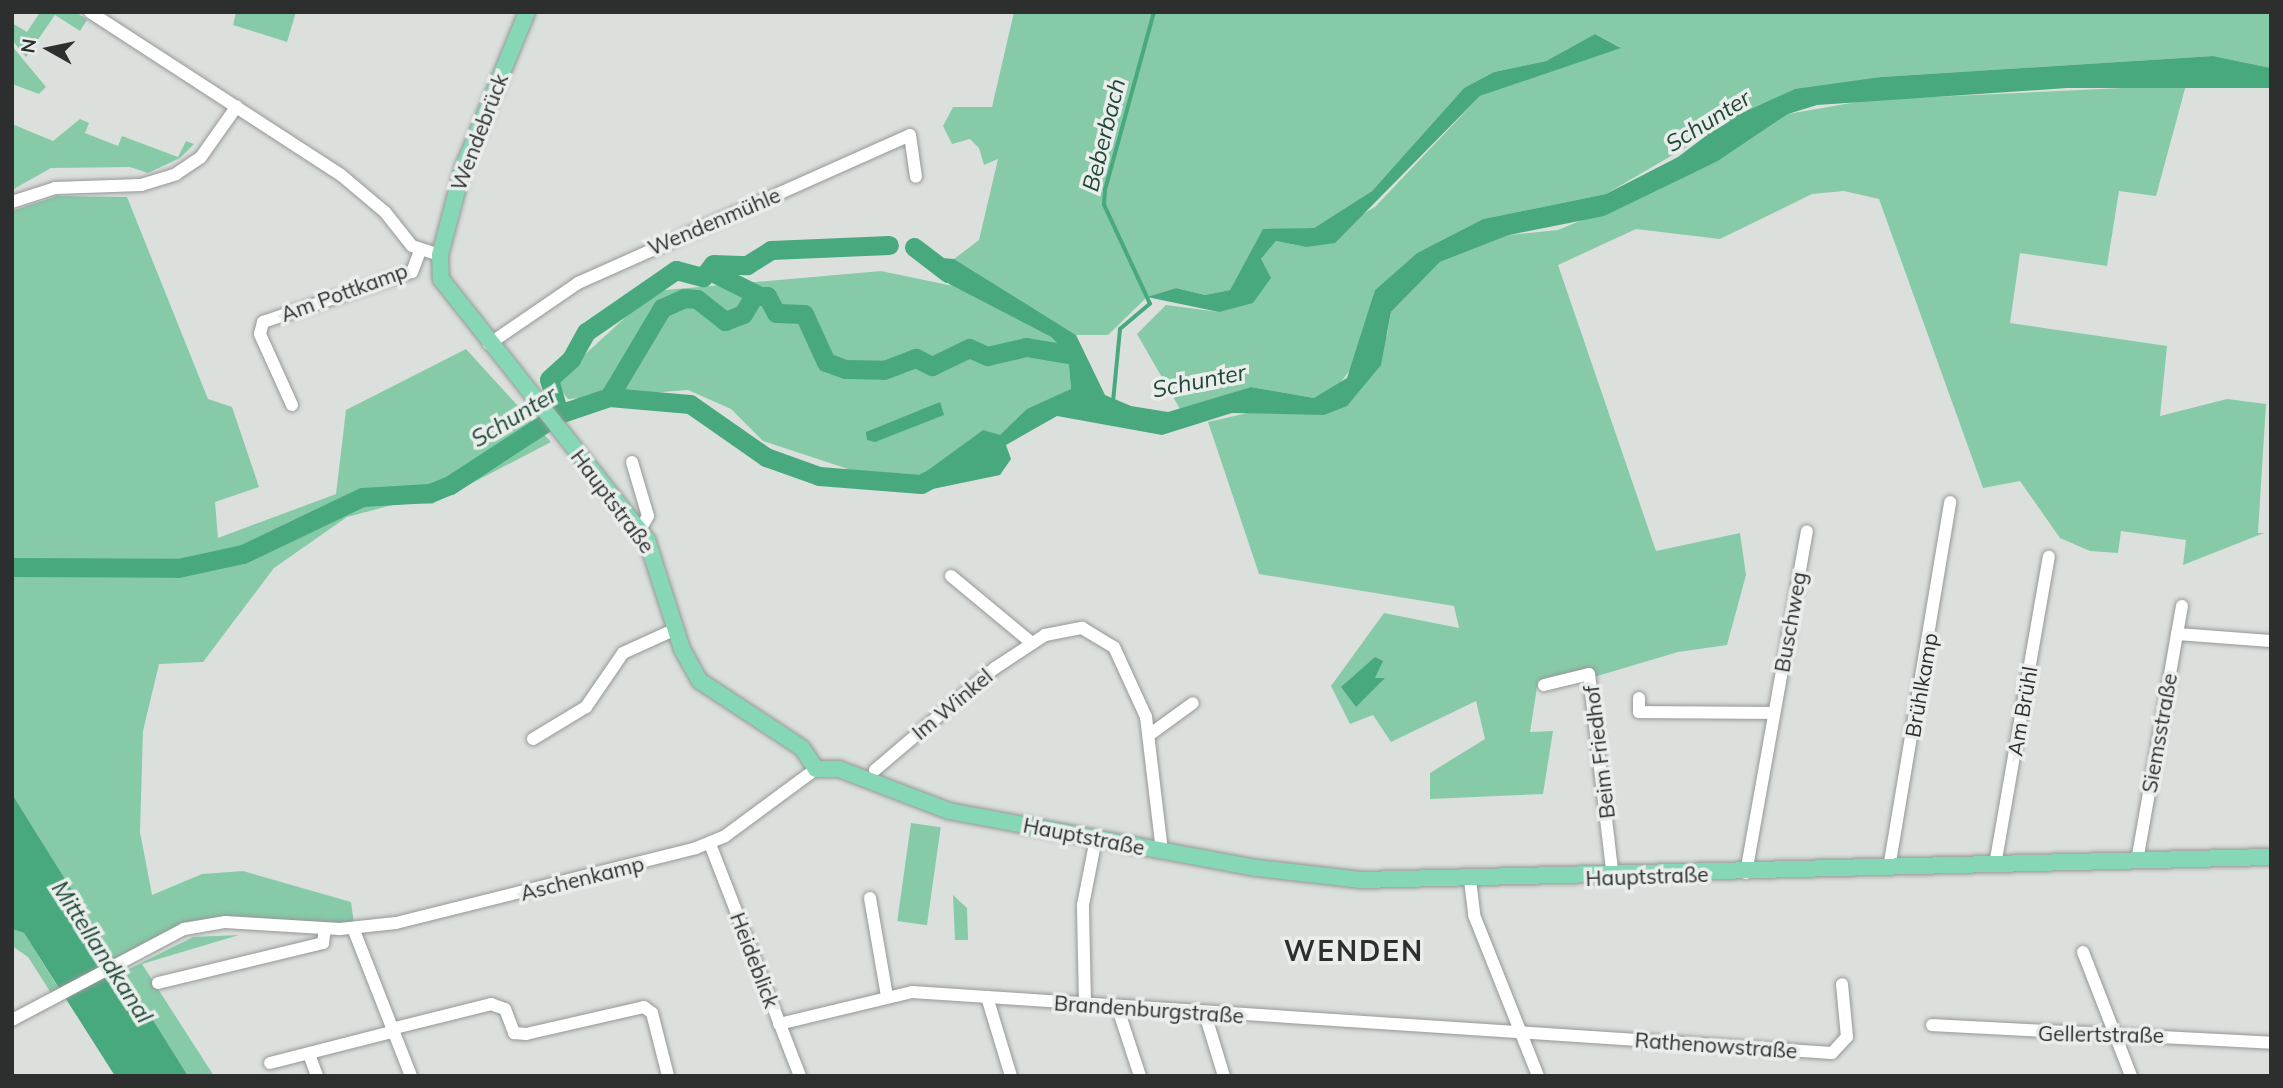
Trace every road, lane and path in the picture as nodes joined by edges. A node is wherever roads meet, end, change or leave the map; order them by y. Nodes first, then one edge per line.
1 (90, 12) edge
2 (527, 12) edge
3 (237, 106) junction
4 (916, 177) dead end
5 (12, 202) edge
6 (420, 251) junction
7 (440, 255) junction
8 (489, 344) junction
9 (292, 405) dead end
10 (632, 462) dead end
11 (1950, 502) dead end
12 (640, 530) junction
13 (1807, 531) dead end
14 (2049, 557) dead end
15 (951, 576) dead end
16 (2182, 606) dead end
17 (676, 629) junction
18 (2177, 634) junction
19 (2271, 640) edge
20 (1032, 643) junction
21 (1544, 685) dead end
22 (1639, 698) dead end
23 (1193, 703) dead end
24 (1774, 713) junction
25 (1149, 735) junction
26 (533, 739) dead end
27 (816, 769) junction
28 (875, 770) dead end
29 (1096, 839) junction
30 (710, 844) junction
31 (1162, 851) junction
32 (2271, 857) edge
33 (2137, 861) junction
34 (1995, 865) junction
35 (1889, 868) junction
36 (1746, 873) junction
37 (1613, 877) junction
38 (1470, 880) junction
39 (870, 898) dead end
40 (325, 929) junction
41 (353, 929) junction
42 (2083, 952) dead end
43 (158, 983) dead end
44 (1842, 984) dead end
45 (887, 996) junction
46 (987, 997) junction
47 (1085, 1004) junction
48 (1117, 1006) junction
49 (1205, 1014) junction
50 (12, 1020) edge
51 (779, 1024) junction
52 (1931, 1025) dead end
53 (392, 1031) junction
54 (1522, 1034) junction
55 (2115, 1036) junction
56 (2271, 1043) edge
57 (309, 1054) junction
58 (270, 1063) dead end
59 (317, 1076) edge
60 (411, 1076) edge
61 (668, 1076) edge
62 (800, 1076) edge
63 (1011, 1076) edge
64 (1140, 1076) edge
65 (1224, 1076) edge
66 (1538, 1076) edge
67 (2131, 1076) edge

1 - 3 street
2 - 7 main road, Wendebrück
3 - 5 street
3 - 6 street
4 - 8 street, Wendenmühle
6 - 7 street
6 - 9 street, Am Pottkamp
7 - 8 main road, Hauptstraße
8 - 12 main road, Hauptstraße
10 - 12 street
11 - 35 street, Brühlkamp
12 - 17 main road, Hauptstraße
13 - 24 street, Buschweg
14 - 34 street, Am Brühl
15 - 20 street
16 - 18 street, Siemsstraße
17 - 26 street
17 - 27 main road, Hauptstraße
18 - 19 street
18 - 33 street, Siemsstraße
20 - 25 street, Im Winkel
20 - 28 street, Im Winkel
21 - 37 street, Beim Friedhof
22 - 24 street
23 - 25 street
24 - 36 street, Buschweg
25 - 31 street, Im Winkel
27 - 29 main road, Hauptstraße
27 - 30 street, Aschenkamp
29 - 31 main road, Hauptstraße
29 - 47 street
30 - 41 street, Aschenkamp
30 - 51 street, Heideblick
31 - 38 main road, Hauptstraße
32 - 33 main road, Hauptstraße
33 - 34 main road, Hauptstraße
34 - 35 main road, Hauptstraße
35 - 36 main road, Hauptstraße
36 - 37 main road, Hauptstraße
37 - 38 main road, Hauptstraße
38 - 54 street
39 - 45 street
40 - 41 street, Aschenkamp
40 - 43 street
40 - 50 street, Aschenkamp
41 - 53 street
42 - 55 street
44 - 54 street, Rathenowstraße
45 - 46 street, Brandenburgstraße
45 - 51 street, Brandenburgstraße
46 - 47 street, Brandenburgstraße
46 - 63 street
47 - 48 street, Brandenburgstraße
48 - 49 street, Brandenburgstraße
48 - 64 street
49 - 54 street, Brandenburgstraße
49 - 65 street
51 - 62 street, Heideblick
52 - 55 street, Gellertstraße
53 - 57 street
53 - 60 street
53 - 61 street
54 - 66 street
55 - 56 street, Gellertstraße
55 - 67 street
57 - 58 street
57 - 59 street

